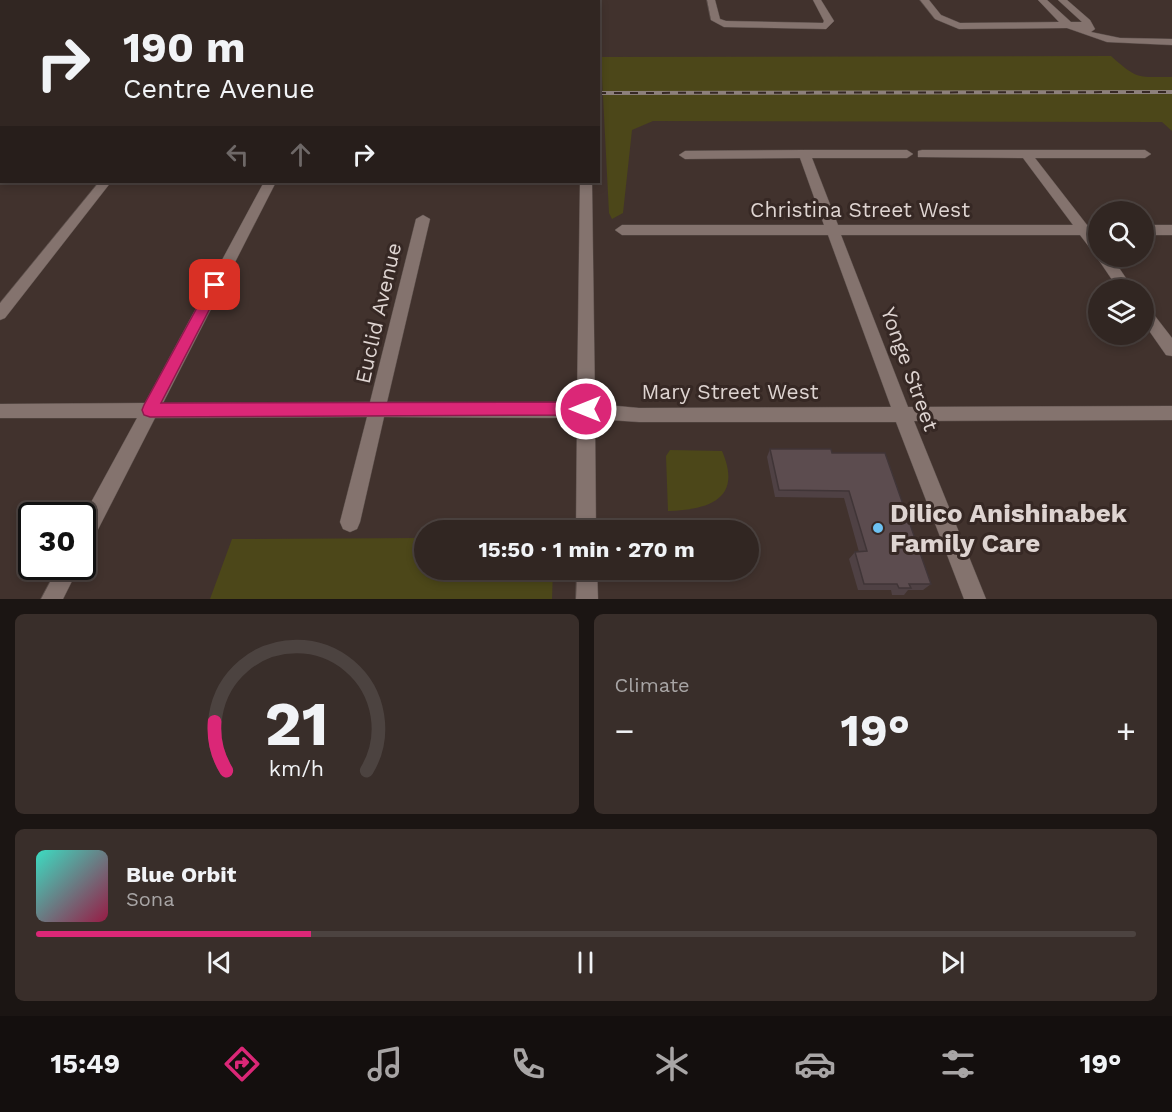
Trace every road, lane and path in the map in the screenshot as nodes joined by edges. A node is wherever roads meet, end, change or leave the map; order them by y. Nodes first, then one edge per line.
1 (711, 0) edge
2 (817, 0) edge
3 (924, 0) edge
4 (1042, 0) edge
5 (1062, 0) edge
6 (1069, 25) junction
7 (1091, 30) junction
8 (1172, 42) edge
9 (804, 154) junction
10 (907, 154) dead end
11 (922, 154) dead end
12 (1027, 154) junction
13 (1145, 154) dead end
14 (685, 155) dead end
15 (104, 183) edge
16 (269, 183) edge
17 (586, 183) edge
18 (423, 219) dead end
19 (1088, 226) edge
20 (622, 230) dead end
21 (834, 230) junction
22 (1088, 230) edge
23 (1154, 230) edge
24 (1172, 230) edge
25 (0, 314) edge
26 (1154, 326) edge
27 (1172, 350) edge
28 (378, 409) junction
29 (586, 409) junction
30 (150, 410) junction
31 (0, 411) edge
32 (1172, 413) edge
33 (902, 414) junction
34 (96, 513) edge
35 (586, 520) edge
36 (350, 522) dead end
37 (62, 580) edge
38 (587, 580) edge
39 (52, 599) edge
40 (587, 599) edge
41 (975, 599) edge

1 - 2 street
3 - 6 street
4 - 6 street
5 - 7 street
6 - 7 street
7 - 8 street
9 - 10 street
9 - 14 street
9 - 21 street, Yonge Street
11 - 12 street
12 - 13 street
12 - 19 street
15 - 25 street
16 - 30 street
17 - 29 street
18 - 28 street, Euclid Avenue
20 - 21 street, Christina Street West
21 - 22 street, Christina Street West
21 - 33 street, Yonge Street
23 - 24 street
26 - 27 street
28 - 29 street, Mary Street West
28 - 30 street, Mary Street West
28 - 36 street, Euclid Avenue
29 - 33 street, Mary Street West
29 - 35 street
30 - 31 street, Mary Street West
30 - 34 street
32 - 33 street, Mary Street West
33 - 41 street, Yonge Street
37 - 39 street
38 - 40 street

